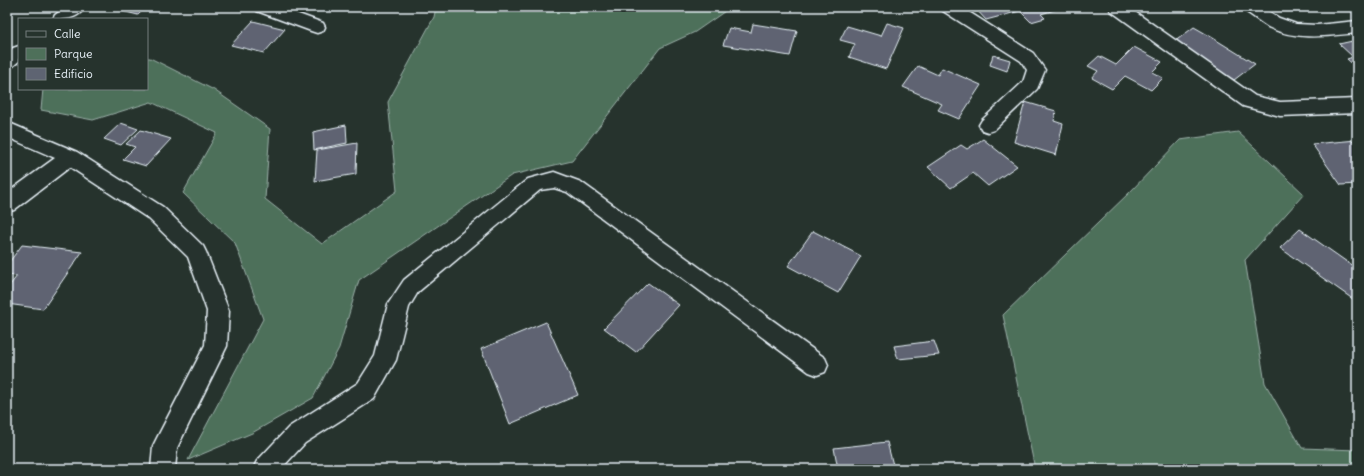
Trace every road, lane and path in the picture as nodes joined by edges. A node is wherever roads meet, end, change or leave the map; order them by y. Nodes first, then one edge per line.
1 (77, 7) edge
2 (263, 7) edge
3 (949, 7) edge
4 (1117, 7) edge
5 (1251, 7) edge
6 (62, 18) edge
7 (317, 27) dead end
8 (1357, 27) edge
9 (18, 53) edge
10 (7, 62) edge
11 (1357, 106) edge
12 (988, 125) dead end
13 (7, 129) edge
14 (70, 157) junction
15 (7, 204) edge
16 (817, 365) dead end
17 (162, 469) edge
18 (265, 469) edge

1 - 6 street
2 - 7 street
3 - 12 street
4 - 11 street
5 - 8 street
9 - 10 street
13 - 14 street
14 - 15 street
14 - 17 street
16 - 18 street

